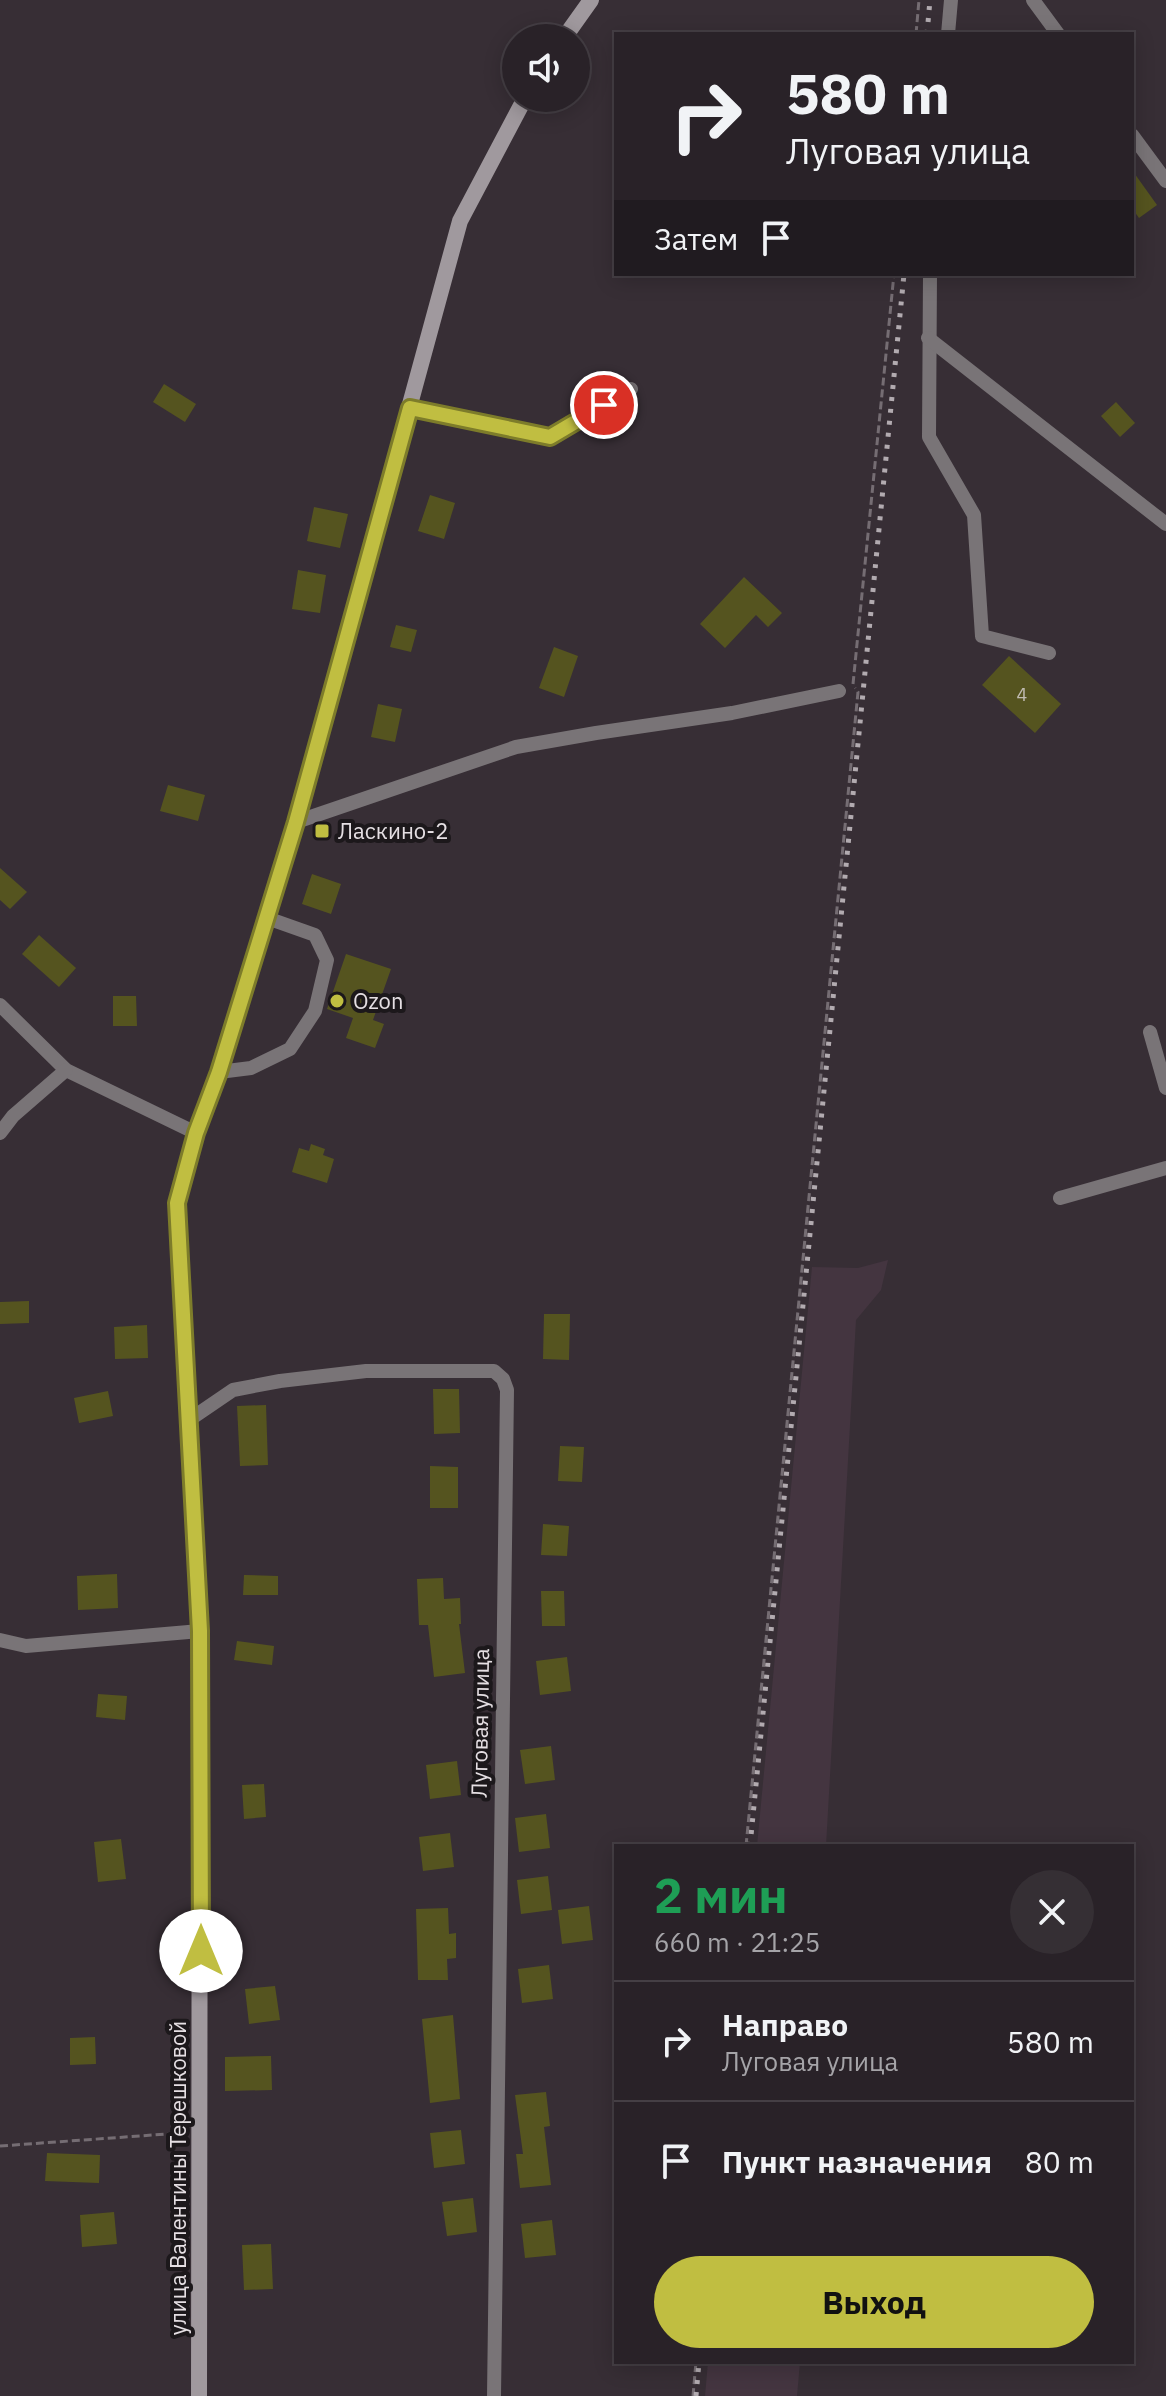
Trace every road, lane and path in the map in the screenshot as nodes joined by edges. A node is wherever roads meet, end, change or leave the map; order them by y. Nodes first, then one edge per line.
1 (591, 0) edge
2 (919, 0) edge
3 (951, 0) edge
4 (1033, 0) edge
5 (574, 24) edge
6 (916, 32) edge
7 (948, 32) edge
8 (1057, 32) edge
9 (518, 112) edge
10 (1134, 138) edge
11 (1166, 181) edge
12 (894, 276) edge
13 (930, 276) edge
14 (928, 338) junction
15 (631, 389) dead end
16 (410, 408) junction
17 (1166, 524) edge
18 (1049, 653) dead end
19 (839, 691) joint
20 (858, 692) dead end
21 (296, 822) junction
22 (267, 918) junction
23 (0, 1005) edge
24 (1150, 1032) dead end
25 (66, 1070) junction
26 (219, 1072) junction
27 (1166, 1088) edge
28 (0, 1133) edge
29 (196, 1133) junction
30 (1166, 1168) edge
31 (1060, 1198) dead end
32 (189, 1420) junction
33 (200, 1631) junction
34 (0, 1640) edge
35 (746, 1844) edge
36 (201, 2132) junction
37 (0, 2146) edge
38 (696, 2364) edge
39 (199, 2396) edge
40 (494, 2396) edge
41 (693, 2396) edge

1 - 5 street
2 - 6 path
3 - 7 street
4 - 8 street
9 - 16 street, улица Валентины Терешковой
10 - 11 street
12 - 19 path
13 - 14 street
14 - 17 street
14 - 18 street
15 - 16 street
16 - 21 street, улица Валентины Терешковой
19 - 21 street
20 - 35 path
21 - 22 street, улица Валентины Терешковой
22 - 26 street, улица Валентины Терешковой
22 - 26 street
23 - 25 street
24 - 27 street
25 - 28 street
25 - 29 street
26 - 29 street, улица Валентины Терешковой
29 - 32 street, улица Валентины Терешковой
30 - 31 street
32 - 33 street, улица Валентины Терешковой
32 - 40 street, Луговая улица
33 - 34 street
33 - 36 street, улица Валентины Терешковой
36 - 37 path
36 - 39 street, улица Валентины Терешковой
38 - 41 path

